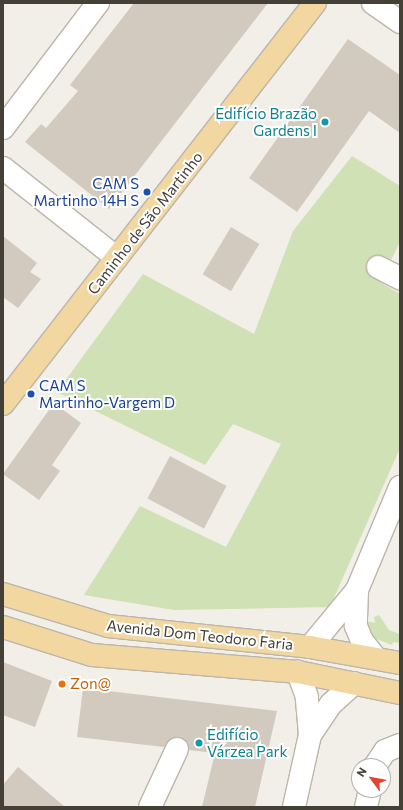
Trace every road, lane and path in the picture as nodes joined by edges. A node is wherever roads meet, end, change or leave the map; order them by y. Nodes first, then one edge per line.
1 (98, 3) edge
2 (315, 3) edge
3 (374, 3) edge
4 (400, 22) edge
5 (3, 128) edge
6 (3, 168) edge
7 (117, 258) junction
8 (378, 267) dead end
9 (400, 278) edge
10 (3, 404) edge
11 (400, 487) edge
12 (357, 590) junction
13 (3, 594) edge
14 (3, 627) edge
15 (310, 647) junction
16 (375, 657) junction
17 (400, 663) edge
18 (298, 672) junction
19 (354, 683) junction
20 (400, 693) edge
21 (310, 735) junction
22 (400, 745) edge
23 (177, 749) dead end
24 (380, 758) edge
25 (150, 807) edge
26 (294, 807) edge

1 - 5 street
2 - 7 main road, Caminho de São Martinho
3 - 4 street
6 - 7 street
7 - 10 main road, Caminho de São Martinho
8 - 9 street
11 - 12 street
12 - 15 street
12 - 16 street
13 - 15 main road, Avenida Dom Teodoro Faria
14 - 18 main road, Avenida Dom Teodoro Faria
15 - 16 main road, Avenida Dom Teodoro Faria
16 - 17 main road, Avenida Dom Teodoro Faria
18 - 19 main road, Avenida Dom Teodoro Faria
18 - 21 street
19 - 20 main road, Avenida Dom Teodoro Faria
19 - 21 street
21 - 26 street
22 - 24 street
23 - 25 street

